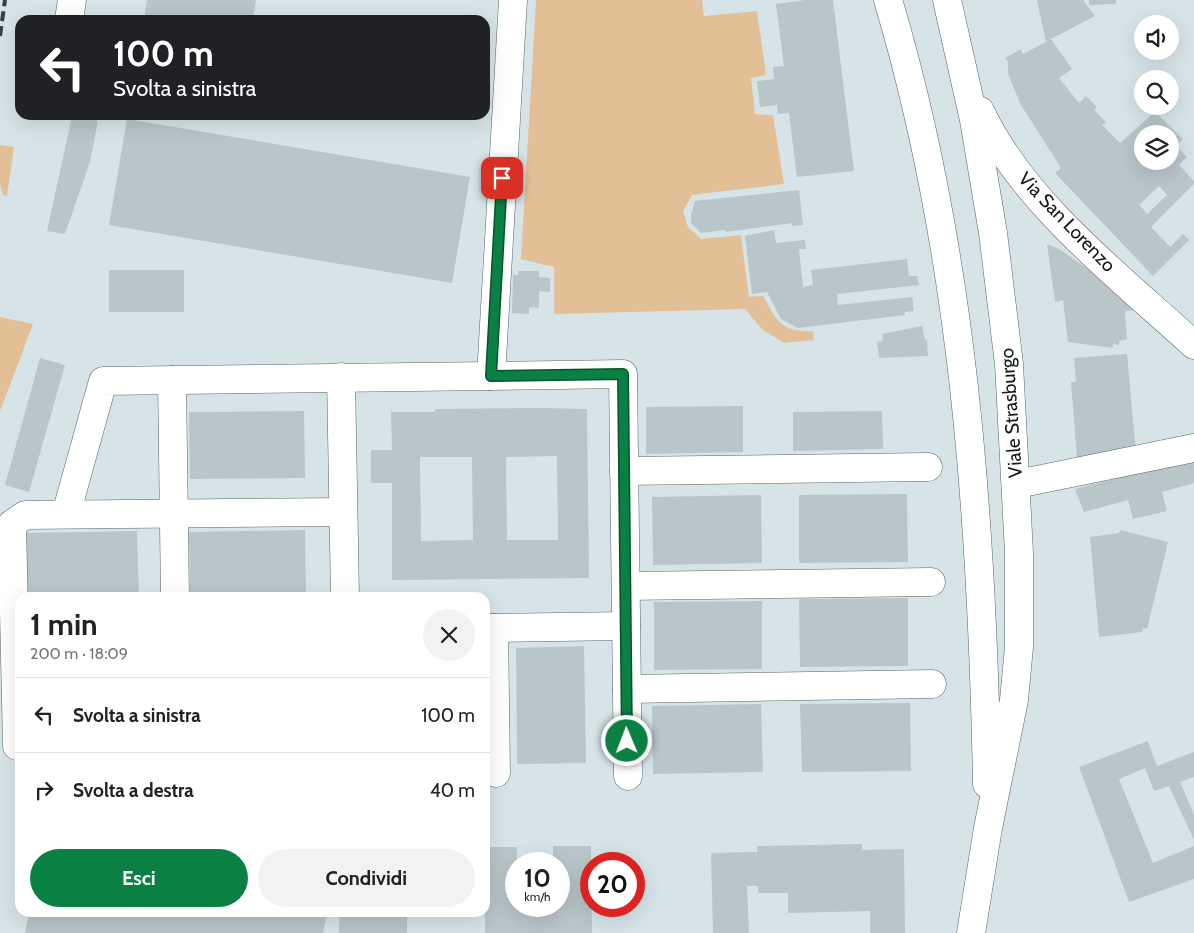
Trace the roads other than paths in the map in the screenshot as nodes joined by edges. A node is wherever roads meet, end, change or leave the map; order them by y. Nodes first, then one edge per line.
1 (513, 0) edge
2 (888, 0) edge
3 (946, 0) edge
4 (965, 79) junction
5 (1194, 344) edge
6 (491, 376) junction
7 (341, 377) junction
8 (172, 380) junction
9 (1194, 448) edge
10 (928, 467) dead end
11 (624, 471) junction
12 (1017, 484) junction
13 (343, 512) junction
14 (66, 514) junction
15 (174, 514) junction
16 (1019, 553) junction
17 (978, 556) junction
18 (931, 582) dead end
19 (626, 586) junction
20 (15, 592) edge
21 (175, 592) edge
22 (345, 592) edge
23 (626, 626) junction
24 (490, 628) edge
25 (932, 684) dead end
26 (627, 689) junction
27 (496, 773) dead end
28 (628, 776) dead end
29 (988, 828) junction
30 (971, 933) edge

1 - 6 street
2 - 17 street, Viale Strasburgo
3 - 4 street, Viale Strasburgo
4 - 5 street, Via San Lorenzo
4 - 12 street, Viale Strasburgo
6 - 7 street
6 - 11 street
7 - 8 street
7 - 13 street
8 - 14 street
8 - 15 street
9 - 12 street
10 - 11 street
11 - 19 street
12 - 16 street, Viale Strasburgo
13 - 15 street
13 - 22 street
14 - 15 street
14 - 20 street
15 - 21 street
16 - 17 street
16 - 29 street, Viale Strasburgo
17 - 29 street, Viale Strasburgo
18 - 19 street
19 - 23 street
23 - 24 street
23 - 26 street
24 - 27 street
25 - 26 street
26 - 28 street
29 - 30 street, Viale Strasburgo

